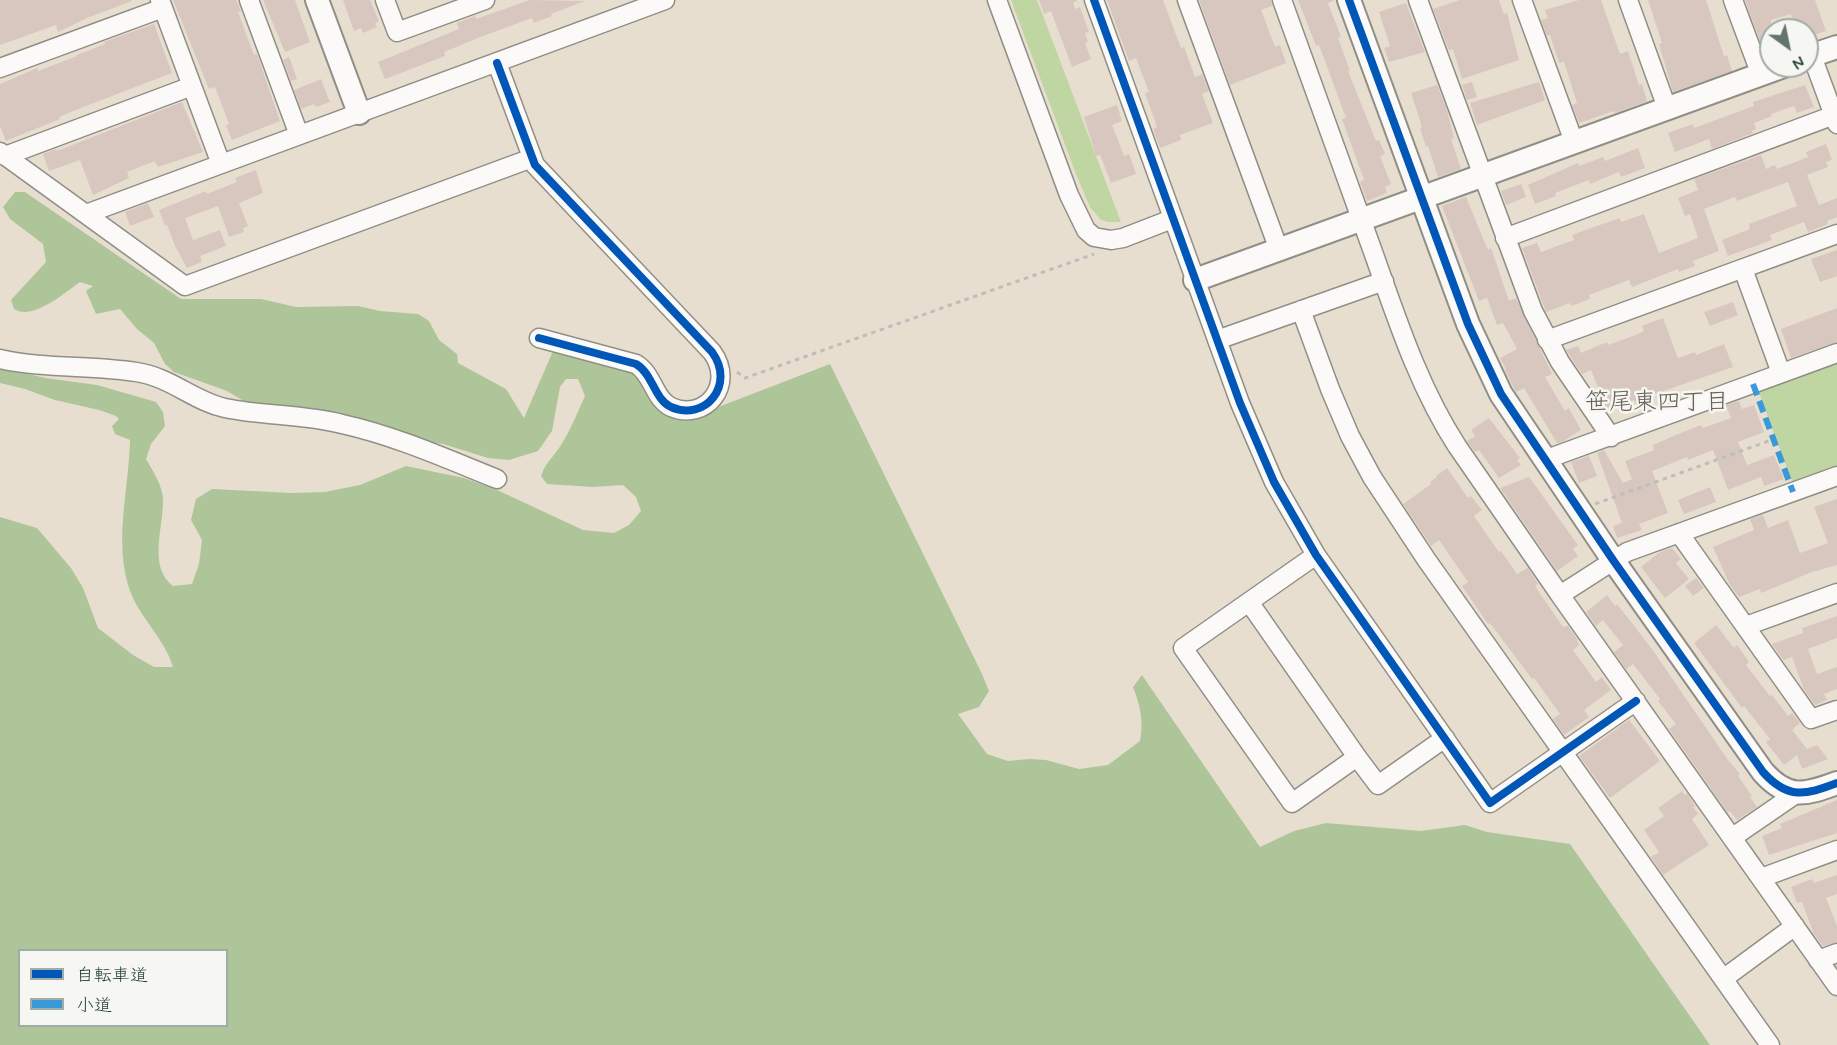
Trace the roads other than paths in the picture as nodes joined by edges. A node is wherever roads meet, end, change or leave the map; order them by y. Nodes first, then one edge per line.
1 (249, 0) edge
2 (317, 0) edge
3 (385, 0) edge
4 (665, 0) edge
5 (997, 0) edge
6 (1094, 0) edge
7 (1188, 0) edge
8 (1282, 0) edge
9 (1349, 0) edge
10 (1418, 0) edge
11 (1522, 0) edge
12 (1628, 0) edge
13 (1733, 0) edge
14 (478, 1) edge
15 (161, 4) edge
16 (1837, 47) edge
17 (1819, 53) edge
18 (497, 63) junction
19 (0, 68) edge
20 (1759, 70) edge
21 (1759, 76) edge
22 (1819, 78) edge
23 (192, 86) junction
24 (1667, 108) junction
25 (359, 113) junction
26 (1836, 118) edge
27 (299, 135) junction
28 (1574, 142) junction
29 (2, 154) edge
30 (532, 158) junction
31 (221, 164) junction
32 (1482, 176) junction
33 (1422, 198) junction
34 (87, 214) junction
35 (1172, 219) junction
36 (1361, 219) junction
37 (1837, 234) edge
38 (1505, 238) junction
39 (1279, 250) junction
40 (1743, 269) junction
41 (1195, 279) junction
42 (1384, 281) junction
43 (1301, 310) junction
44 (539, 339) dead end
45 (1217, 340) junction
46 (1548, 340) junction
47 (1837, 353) edge
48 (0, 358) edge
49 (1781, 374) junction
50 (1611, 437) junction
51 (1544, 460) junction
52 (1837, 476) edge
53 (497, 479) dead end
54 (1679, 533) junction
55 (1316, 555) junction
56 (1613, 560) junction
57 (1837, 593) edge
58 (1560, 595) junction
59 (1249, 602) junction
60 (1746, 626) junction
61 (1636, 701) junction
62 (1837, 710) edge
63 (1445, 738) junction
64 (1564, 752) junction
65 (1357, 757) junction
66 (1837, 783) edge
67 (1797, 793) junction
68 (1733, 837) junction
69 (1837, 850) edge
70 (1761, 878) junction
71 (1795, 926) junction
72 (1837, 953) edge
73 (1818, 960) junction
74 (1723, 979) junction
75 (1837, 986) edge
76 (1770, 1045) edge

1 - 27 street
2 - 25 street
3 - 14 street
4 - 18 street
5 - 35 street
6 - 35 street
7 - 39 street
8 - 36 street
9 - 33 street
10 - 32 street
11 - 28 street
12 - 24 street
13 - 20 street
15 - 19 street
15 - 23 street
16 - 17 street
18 - 25 street
18 - 30 street
21 - 24 street
22 - 26 street
23 - 29 street
23 - 31 street
24 - 28 street
25 - 27 street
26 - 38 street
27 - 31 street
28 - 32 street
29 - 34 street
30 - 34 street
30 - 44 street
31 - 34 street
32 - 33 street
32 - 38 street
33 - 36 street
33 - 51 street
35 - 41 street
36 - 39 street
36 - 42 street
37 - 40 street
38 - 46 street
39 - 41 street
40 - 46 street
40 - 49 street
41 - 45 street
42 - 43 street
42 - 58 street
43 - 45 street
43 - 64 street
45 - 55 street
46 - 50 street
47 - 49 street
48 - 53 street
49 - 50 street
50 - 51 street
51 - 56 street
52 - 54 street
54 - 56 street
54 - 60 street
55 - 59 street
55 - 63 street
56 - 58 street
56 - 67 street
57 - 60 street
58 - 61 street
59 - 65 street
59 - 65 street
60 - 62 street
61 - 64 street
61 - 68 street
63 - 64 street
63 - 65 street
64 - 74 street
66 - 67 street
67 - 68 street
68 - 70 street
69 - 70 street
70 - 71 street
71 - 73 street
71 - 74 street
72 - 73 street
73 - 75 street
74 - 76 street

